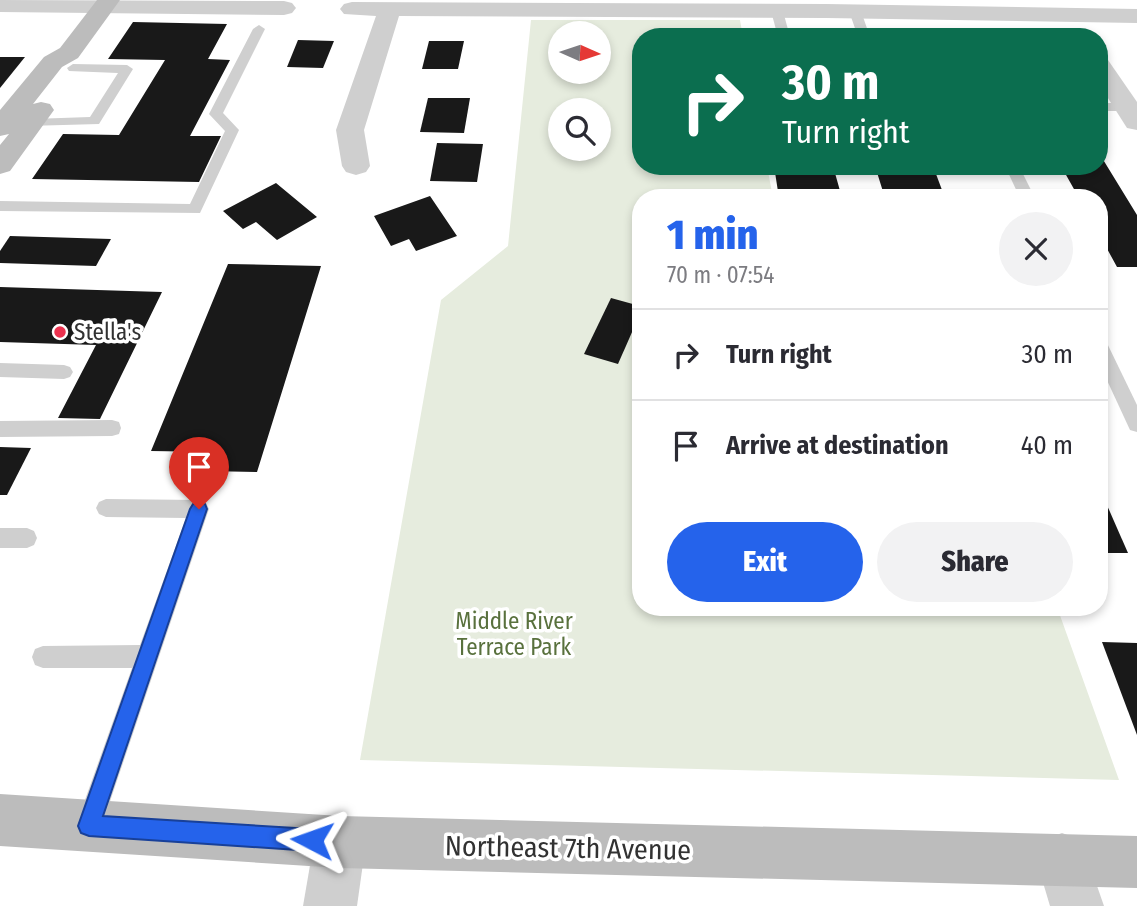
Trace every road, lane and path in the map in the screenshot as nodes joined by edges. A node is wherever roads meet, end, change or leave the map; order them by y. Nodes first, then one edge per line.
1 (106, 3) edge
2 (209, 4) edge
3 (0, 5) edge
4 (824, 5) edge
5 (284, 8) dead end
6 (352, 9) dead end
7 (390, 9) junction
8 (777, 10) junction
9 (855, 11) junction
10 (1065, 15) junction
11 (1137, 16) edge
12 (782, 28) edge
13 (861, 28) edge
14 (1074, 28) edge
15 (259, 29) dead end
16 (71, 60) junction
17 (1108, 78) edge
18 (1108, 109) edge
19 (1132, 114) edge
20 (32, 123) junction
21 (0, 128) edge
22 (0, 165) edge
23 (356, 166) dead end
24 (0, 206) edge
25 (1108, 363) edge
26 (0, 370) edge
27 (64, 372) dead end
28 (1137, 424) edge
29 (112, 428) dead end
30 (0, 429) edge
31 (106, 509) dead end
32 (0, 538) edge
33 (27, 538) dead end
34 (148, 656) junction
35 (43, 657) dead end
36 (0, 820) edge
37 (89, 826) junction
38 (340, 842) junction
39 (1137, 862) edge
40 (1069, 883) edge
41 (330, 906) edge

1 - 2 street
1 - 3 street
1 - 16 street
2 - 5 street
4 - 8 street
4 - 9 street
6 - 7 street
7 - 8 street
7 - 23 street
8 - 12 lane
9 - 10 street
9 - 13 lane
10 - 11 street
10 - 14 street
15 - 24 lane
16 - 20 street
16 - 20 lane
16 - 21 street
17 - 19 street
18 - 19 lane
20 - 22 street
25 - 28 lane
26 - 27 lane
29 - 30 lane
31 - 34 lane
32 - 33 lane
34 - 35 lane
34 - 37 lane
36 - 37 street, Northeast 7th Avenue
37 - 38 street, Northeast 7th Avenue
38 - 40 street, Northeast 7th Avenue
38 - 41 street
39 - 40 street, Northeast 7th Avenue

